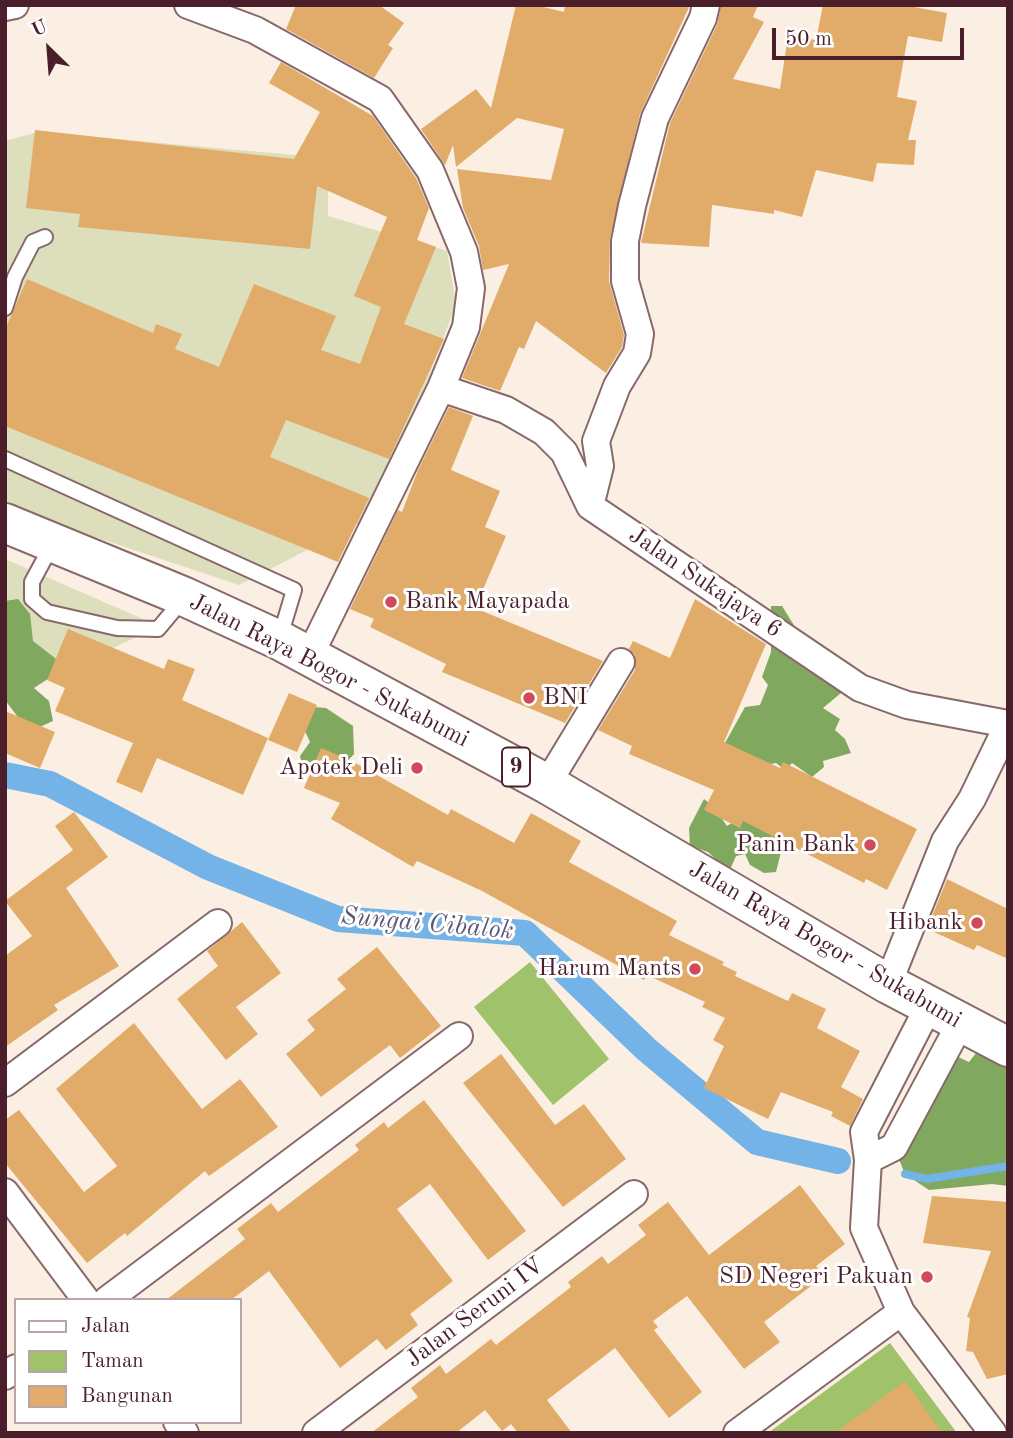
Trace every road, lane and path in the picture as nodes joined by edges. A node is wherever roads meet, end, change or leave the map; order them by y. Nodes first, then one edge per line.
1 (15, 5) edge
2 (188, 5) edge
3 (706, 5) edge
4 (5, 8) edge
5 (45, 237) dead end
6 (5, 308) edge
7 (441, 388) junction
8 (5, 459) edge
9 (590, 506) junction
10 (5, 523) edge
11 (53, 542) junction
12 (185, 597) junction
13 (294, 649) junction
14 (621, 662) dead end
15 (1008, 724) edge
16 (548, 784) junction
17 (218, 923) dead end
18 (888, 984) junction
19 (945, 1015) junction
20 (458, 1036) dead end
21 (1008, 1047) edge
22 (5, 1083) edge
23 (867, 1160) junction
24 (5, 1192) edge
25 (634, 1194) dead end
26 (84, 1298) edge
27 (110, 1298) edge
28 (901, 1312) junction
29 (316, 1433) edge
30 (737, 1433) edge
31 (993, 1433) edge

1 - 4 street
2 - 7 street
3 - 9 street
5 - 6 lane
7 - 9 street
7 - 13 street
8 - 13 lane
9 - 15 street, Jalan Sukajaya 6
10 - 11 highway, Jalan Raya Bogor - Sukabumi / 9
11 - 12 highway, Jalan Raya Bogor - Sukabumi / 9
11 - 12 lane
12 - 13 highway, Jalan Raya Bogor - Sukabumi / 9
13 - 16 highway, Jalan Raya Bogor - Sukabumi / 9
14 - 16 street
15 - 18 street
16 - 18 highway, Jalan Raya Bogor - Sukabumi / 9
17 - 22 street
18 - 19 highway, Jalan Raya Bogor - Sukabumi / 9
19 - 21 highway, Jalan Raya Bogor - Sukabumi / 9
19 - 23 street
19 - 23 street
20 - 27 street
23 - 28 street
24 - 26 street
25 - 29 street, Jalan Seruni IV
28 - 30 street
28 - 31 street

